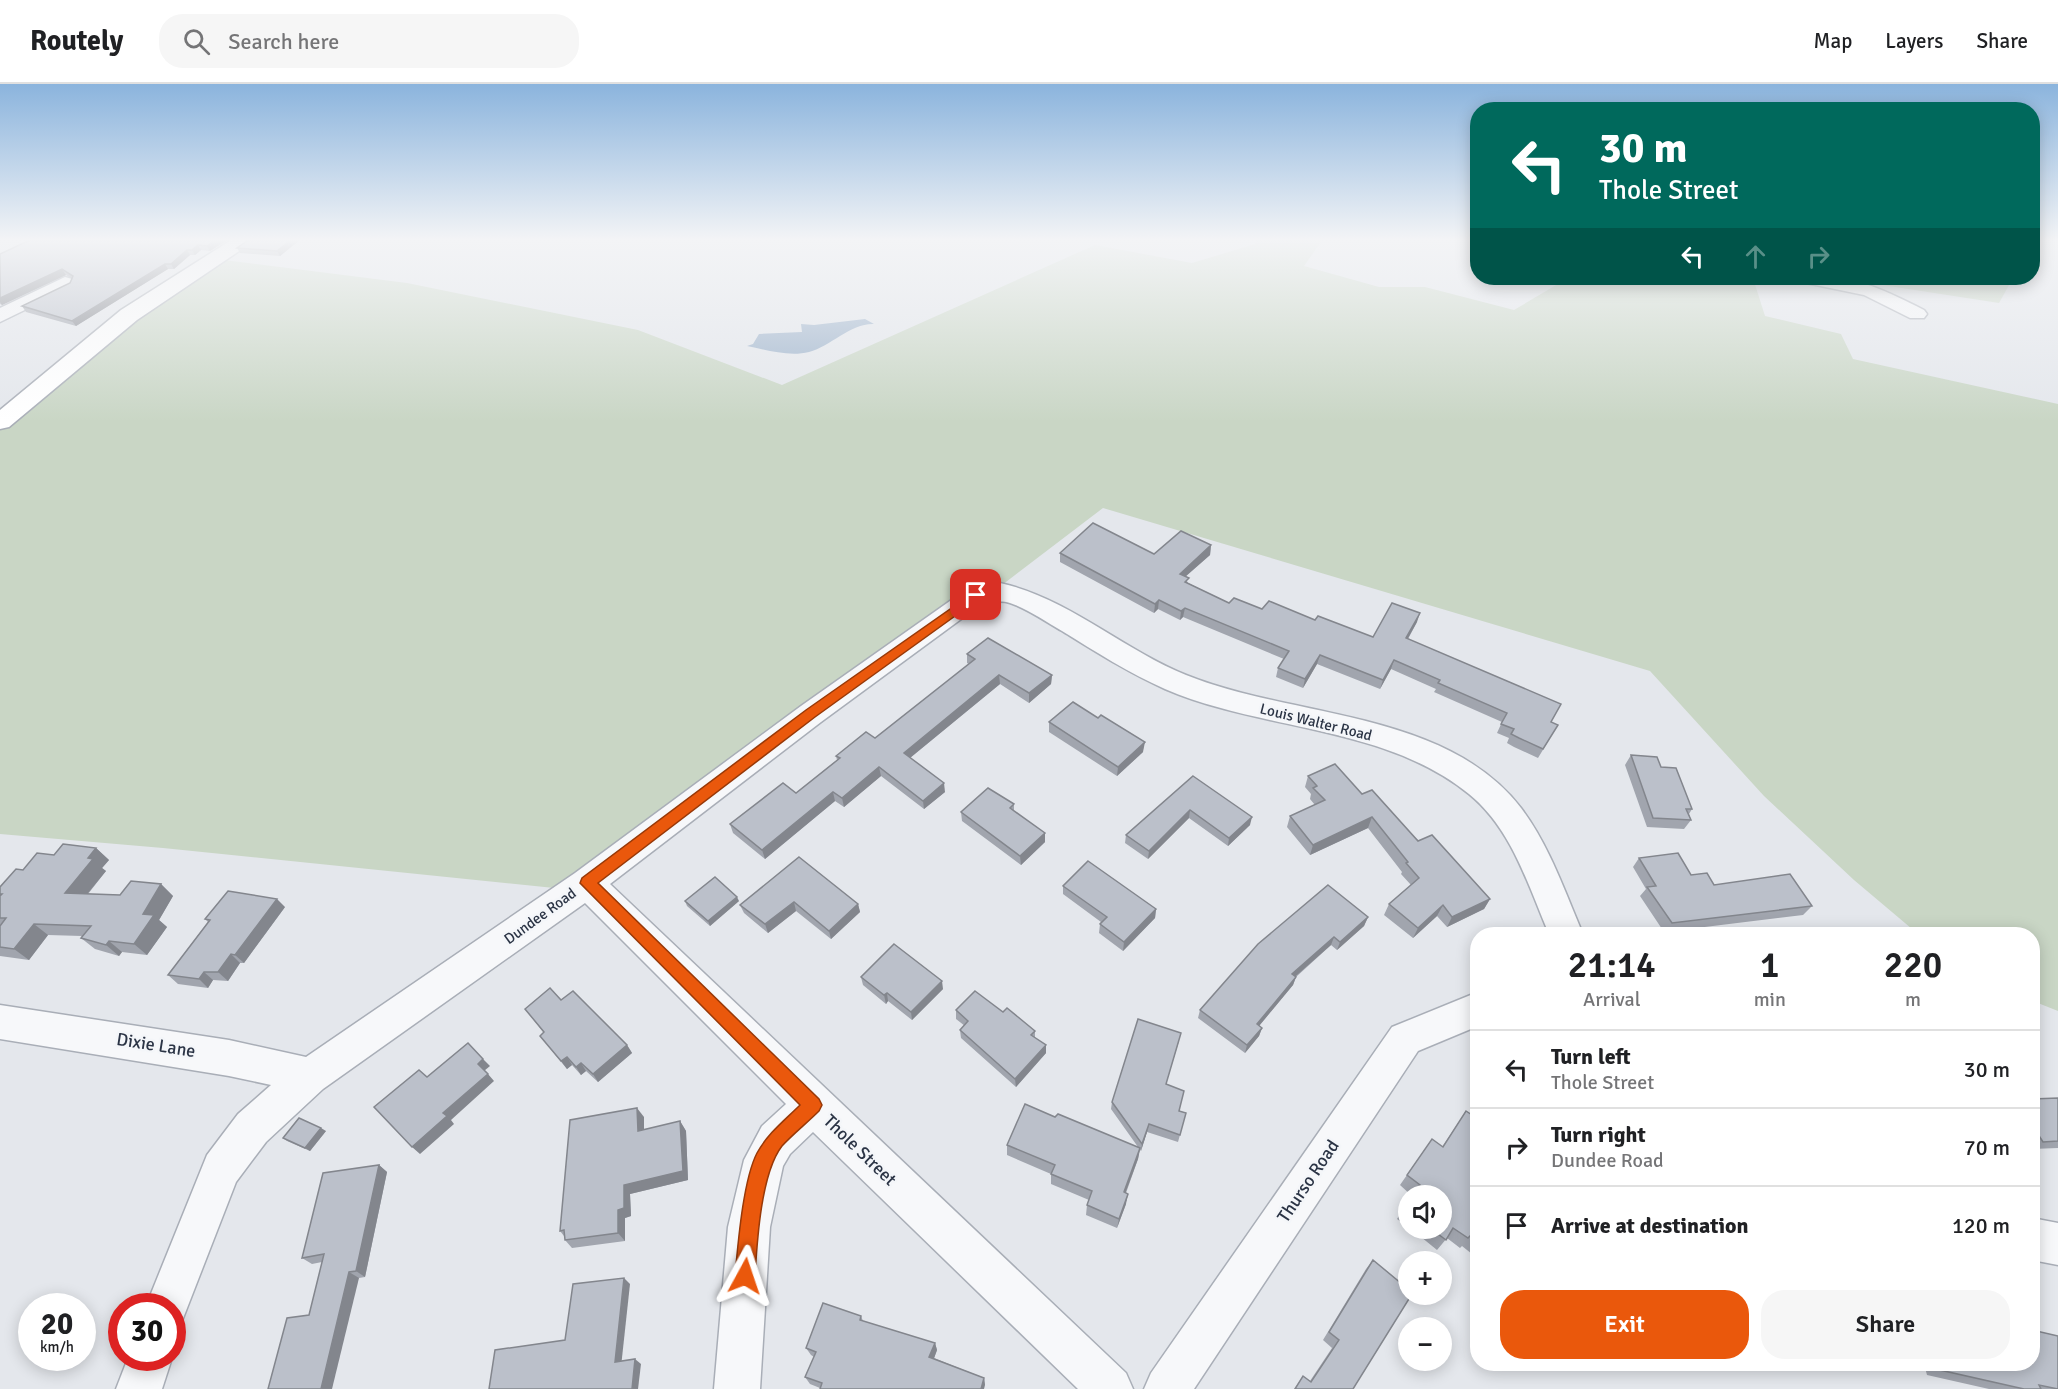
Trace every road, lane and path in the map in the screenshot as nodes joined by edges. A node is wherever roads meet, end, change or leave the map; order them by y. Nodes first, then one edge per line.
1 (32, 300) edge
2 (152, 300) edge
3 (1889, 300) edge
4 (1917, 314) dead end
5 (0, 316) edge
6 (0, 422) edge
7 (992, 593) joint
8 (587, 883) junction
9 (1563, 927) edge
10 (1470, 1011) edge
11 (0, 1022) edge
12 (310, 1076) junction
13 (813, 1105) junction
14 (2040, 1241) edge
15 (2058, 1244) edge
16 (172, 1293) edge
17 (145, 1371) edge
18 (139, 1389) edge
19 (737, 1389) edge
20 (1110, 1389) edge
21 (1167, 1389) edge

1 - 5 street
2 - 6 street
3 - 4 street
7 - 8 street, Dundee Road
7 - 9 street, Louis Walter Road
8 - 12 street, Dundee Road
8 - 13 street, Thole Street
10 - 21 street, Thurso Road
11 - 12 street, Dixie Lane
12 - 16 street, Dundee Road
13 - 19 street
13 - 20 street, Thole Street
14 - 15 street
17 - 18 street

